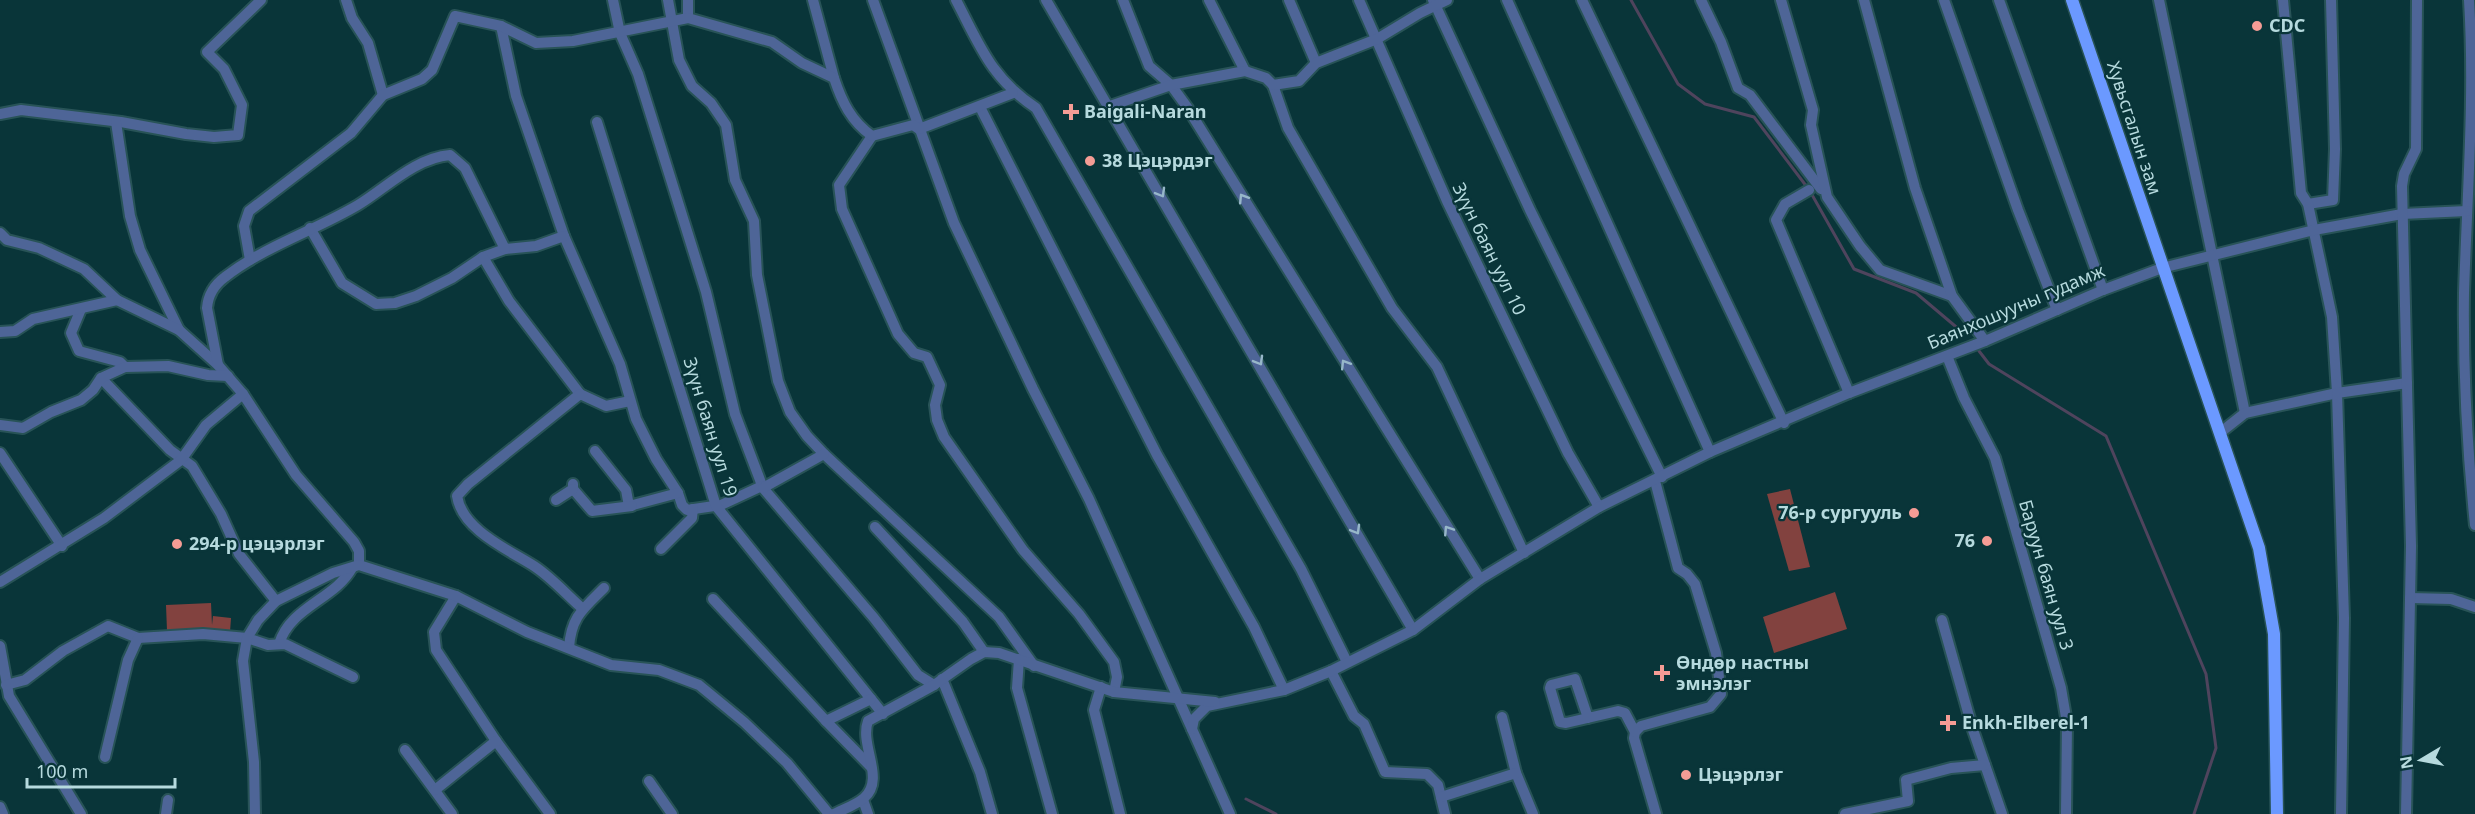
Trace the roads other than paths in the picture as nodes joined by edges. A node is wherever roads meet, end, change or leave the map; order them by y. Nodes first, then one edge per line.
1 (261, 0) edge
2 (346, 0) edge
3 (613, 0) edge
4 (668, 0) edge
5 (688, 0) edge
6 (813, 0) edge
7 (873, 0) edge
8 (956, 0) edge
9 (1046, 0) edge
10 (1123, 0) edge
11 (1209, 0) edge
12 (1289, 0) edge
13 (1359, 0) edge
14 (1447, 0) edge
15 (1507, 0) edge
16 (1582, 0) edge
17 (1701, 0) edge
18 (1781, 0) edge
19 (1864, 0) edge
20 (1944, 0) edge
21 (1999, 0) edge
22 (2072, 0) edge
23 (2159, 0) edge
24 (2283, 0) edge
25 (2331, 0) edge
26 (2417, 0) edge
27 (2469, 0) edge
28 (1435, 3) edge
29 (688, 18) junction
30 (670, 21) junction
31 (501, 26) junction
32 (620, 33) junction
33 (1377, 39) junction
34 (1316, 63) junction
35 (1245, 72) junction
36 (834, 78) junction
37 (1172, 85) junction
38 (1273, 85) junction
39 (1013, 93) junction
40 (383, 95) junction
41 (1110, 106) junction
42 (980, 107) junction
43 (0, 114) edge
44 (116, 122) junction
45 (597, 123) dead end
46 (919, 129) junction
47 (872, 136) junction
48 (1809, 190) dead end
49 (1827, 197) junction
50 (2308, 204) junction
51 (2467, 211) junction
52 (2402, 214) junction
53 (310, 228) junction
54 (2314, 230) junction
55 (564, 236) junction
56 (2, 238) edge
57 (505, 249) junction
58 (2212, 254) junction
59 (483, 257) junction
60 (250, 260) junction
61 (2162, 268) junction
62 (2103, 290) junction
63 (2470, 295) edge
64 (1952, 296) junction
65 (117, 300) junction
66 (81, 309) junction
67 (2057, 310) junction
68 (179, 330) junction
69 (0, 332) edge
70 (1982, 342) junction
71 (1947, 356) junction
72 (218, 365) junction
73 (125, 367) junction
74 (228, 376) junction
75 (100, 378) junction
76 (2407, 383) junction
77 (1849, 393) junction
78 (2337, 393) junction
79 (243, 394) junction
80 (580, 394) junction
81 (630, 401) junction
82 (2245, 413) junction
83 (1784, 423) junction
84 (0, 425) edge
85 (2221, 432) junction
86 (595, 451) dead end
87 (1710, 452) junction
88 (0, 453) edge
89 (824, 454) junction
90 (181, 460) junction
91 (1658, 479) junction
92 (762, 487) junction
93 (678, 493) junction
94 (556, 500) dead end
95 (632, 506) junction
96 (716, 506) junction
97 (1599, 507) junction
98 (693, 509) junction
99 (2475, 525) edge
100 (875, 527) dead end
101 (62, 546) junction
102 (661, 549) dead end
103 (1524, 553) junction
104 (356, 567) junction
105 (1480, 579) junction
106 (1, 580) edge
107 (604, 588) dead end
108 (456, 597) junction
109 (2410, 598) junction
110 (713, 599) dead end
111 (276, 601) junction
112 (2475, 607) edge
113 (583, 609) junction
114 (1942, 620) dead end
115 (1413, 630) junction
116 (138, 638) junction
117 (247, 638) junction
118 (279, 644) junction
119 (0, 646) edge
120 (569, 648) junction
121 (984, 652) junction
122 (1019, 659) junction
123 (1347, 662) junction
124 (1034, 666) junction
125 (1331, 671) junction
126 (352, 677) dead end
127 (938, 682) junction
128 (6, 685) junction
129 (1101, 687) junction
130 (1284, 690) junction
131 (1114, 692) junction
132 (1178, 698) junction
133 (871, 699) junction
134 (1215, 702) junction
135 (883, 714) junction
136 (1502, 717) dead end
137 (1588, 718) junction
138 (826, 721) junction
139 (1192, 729) junction
140 (1635, 732) junction
141 (496, 741) junction
142 (405, 750) dead end
143 (105, 756) dead end
144 (1985, 765) junction
145 (871, 767) junction
146 (1516, 773) junction
147 (649, 781) dead end
148 (435, 790) junction
149 (1441, 797) junction
150 (168, 800) dead end
151 (863, 800) junction
152 (0, 807) edge
153 (77, 813) edge
154 (3, 814) edge
155 (166, 814) edge
156 (255, 814) edge
157 (452, 814) edge
158 (550, 814) edge
159 (672, 814) edge
160 (829, 814) edge
161 (834, 814) edge
162 (868, 814) edge
163 (992, 814) edge
164 (1052, 814) edge
165 (1120, 814) edge
166 (1230, 814) edge
167 (1444, 814) edge
168 (1533, 814) edge
169 (1656, 814) edge
170 (1845, 814) edge
171 (2002, 814) edge
172 (2066, 814) edge
173 (2277, 814) edge
174 (2341, 814) edge
175 (2406, 814) edge

1 - 44 street
2 - 40 street
3 - 32 street
4 - 30 street
5 - 29 street
6 - 36 street
7 - 46 street
8 - 39 street
9 - 41 street
10 - 37 street
11 - 35 street
12 - 34 street
13 - 33 street, Зүүн баян уул 10
14 - 28 street
15 - 87 street
16 - 83 street
17 - 49 street
18 - 49 street
19 - 64 street
20 - 67 street
21 - 62 street
22 - 61 main road, Хувьсгалын зам
23 - 58 street
24 - 50 street
25 - 50 street
26 - 52 street
27 - 51 street
28 - 33 street
28 - 91 street
29 - 30 street
29 - 36 street
30 - 32 street
30 - 89 street
31 - 32 street
31 - 40 street
31 - 55 street
32 - 92 street
33 - 34 street
33 - 97 street, Зүүн баян уул 10
34 - 38 street
35 - 37 street
35 - 38 street
36 - 47 street
37 - 41 street
105 -> 37 street
38 - 103 street
39 - 42 street
39 - 123 street
40 - 60 street
41 -> 115 street
42 - 46 street
42 - 130 street
43 - 44 street
44 - 68 street
45 - 96 street, Зүүн баян уул 19
46 - 47 street
46 - 132 street
47 - 131 street
48 - 77 street
49 - 64 street
50 - 54 street
51 - 52 street, Баянхошууны гудамж
51 - 63 street
52 - 54 street, Баянхошууны гудамж
52 - 76 street
53 - 57 street
53 - 59 street
53 - 60 street
54 - 58 street, Баянхошууны гудамж
54 - 78 street
55 - 57 street
55 - 81 street
56 - 65 street
57 - 59 street
58 - 61 street, Баянхошууны гудамж
58 - 82 street
59 - 80 street
60 - 72 street
61 - 62 street, Баянхошууны гудамж
61 - 85 main road
62 - 67 street, Баянхошууны гудамж
63 - 99 street
64 - 70 street
65 - 66 street
65 - 68 street
66 - 69 street
66 - 73 street
67 - 70 street, Баянхошууны гудамж
68 - 72 street
70 - 71 street, Баянхошууны гудамж
71 - 77 street, Баянхошууны гудамж
71 - 172 street, Баруун баян уул 3
72 - 74 street
73 - 74 street
73 - 75 street
74 - 79 street
75 - 84 street
75 - 90 street
76 - 78 street
76 - 109 street
77 - 83 street, Баянхошууны гудамж
78 - 82 street
78 - 174 street
79 - 90 street
79 - 104 street
80 - 81 street
80 - 113 street
81 - 93 street
82 - 85 street
83 - 87 street, Баянхошууны гудамж
85 - 173 main road
86 - 95 street
87 - 91 street, Баянхошууны гудамж
88 - 101 street
89 - 92 street
89 - 124 street
90 - 101 street
90 - 111 street
91 - 97 street, Баянхошууны гудамж
91 - 140 street
92 - 96 street
92 - 127 street
93 - 95 street
93 - 98 street
94 - 95 street
96 - 98 street
96 - 133 street, Зүүн баян уул 19
97 - 103 street, Баянхошууны гудамж
98 - 102 street
100 - 121 street
101 - 106 street
103 - 105 street, Баянхошууны гудамж
104 - 108 street
104 - 111 street
104 - 118 street
105 - 115 street, Баянхошууны гудамж
107 - 113 street
108 - 120 street
108 - 141 street
109 - 112 street
109 - 175 street
110 - 138 street
111 - 117 street
113 - 120 street
114 - 144 street
115 - 123 street, Баянхошууны гудамж
116 - 117 street
116 - 128 street
116 - 143 street
117 - 118 street
117 - 156 street
118 - 126 street
119 - 128 street
120 - 160 street
121 - 122 street, Баянхошууны гудамж
121 - 127 street
122 - 124 street, Баянхошууны гудамж
122 - 164 street
123 - 125 street, Баянхошууны гудамж
124 - 129 street, Баянхошууны гудамж
125 - 130 street, Баянхошууны гудамж
125 - 149 street
127 - 135 street
127 - 163 street
128 - 153 street
129 - 131 street, Баянхошууны гудамж
129 - 165 street
130 - 134 street, Баянхошууны гудамж
131 - 132 street, Баянхошууны гудамж
132 - 134 street, Баянхошууны гудамж
132 - 139 street
133 - 135 street, Зүүн баян уул 19
133 - 138 street
134 - 139 street
135 - 145 street
136 - 146 street
137 - 137 street
137 - 140 street
138 - 145 street
139 - 166 street
140 - 169 street
141 - 148 street
141 - 158 street
142 - 148 street
144 - 170 street
144 - 171 street
145 - 151 street
146 - 149 street
146 - 168 street
147 - 159 street
148 - 157 street
149 - 167 street
150 - 155 street
151 - 161 street
151 - 162 street
152 - 154 street

